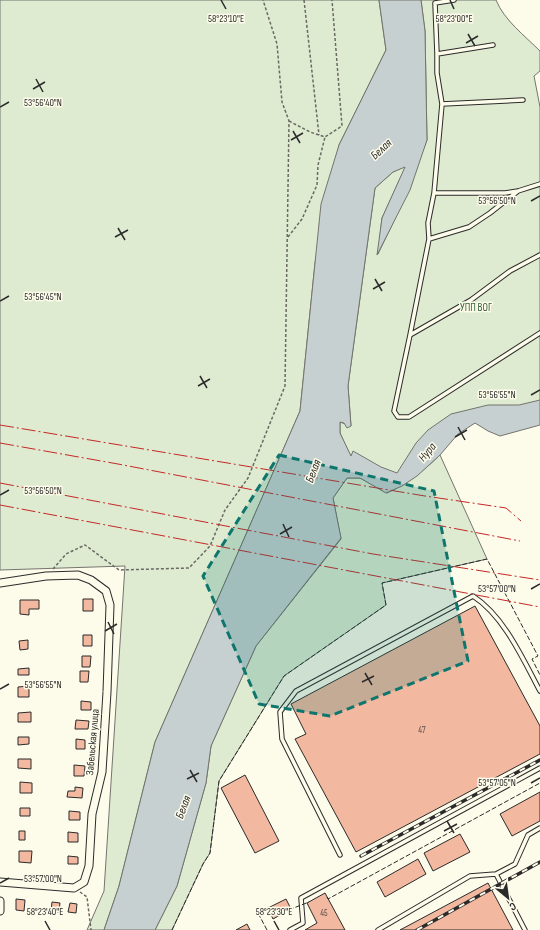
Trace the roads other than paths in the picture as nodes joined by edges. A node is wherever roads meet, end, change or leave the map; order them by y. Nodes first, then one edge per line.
1 (454, 0) edge
2 (435, 1) edge
3 (493, 45) dead end
4 (437, 54) junction
5 (523, 100) dead end
6 (442, 104) junction
7 (540, 184) edge
8 (518, 191) junction
9 (434, 193) junction
10 (429, 239) junction
11 (540, 255) edge
12 (540, 333) edge
13 (410, 335) junction
14 (0, 583) edge
15 (540, 692) edge
16 (540, 768) edge
17 (540, 828) edge
18 (340, 855) dead end
19 (496, 874) junction
20 (0, 882) edge
21 (0, 901) edge
22 (0, 910) edge
23 (290, 930) edge
24 (378, 930) edge
25 (526, 930) edge

1 - 2 lane
2 - 4 lane
3 - 4 lane
4 - 6 lane
5 - 6 lane
6 - 9 lane
7 - 8 lane
8 - 9 lane
8 - 10 lane
9 - 10 lane
10 - 13 lane
11 - 13 lane
12 - 13 lane
14 - 20 street, Забельская улица
15 - 18 lane
16 - 23 lane
17 - 19 lane
19 - 24 lane
19 - 25 lane
21 - 22 street

